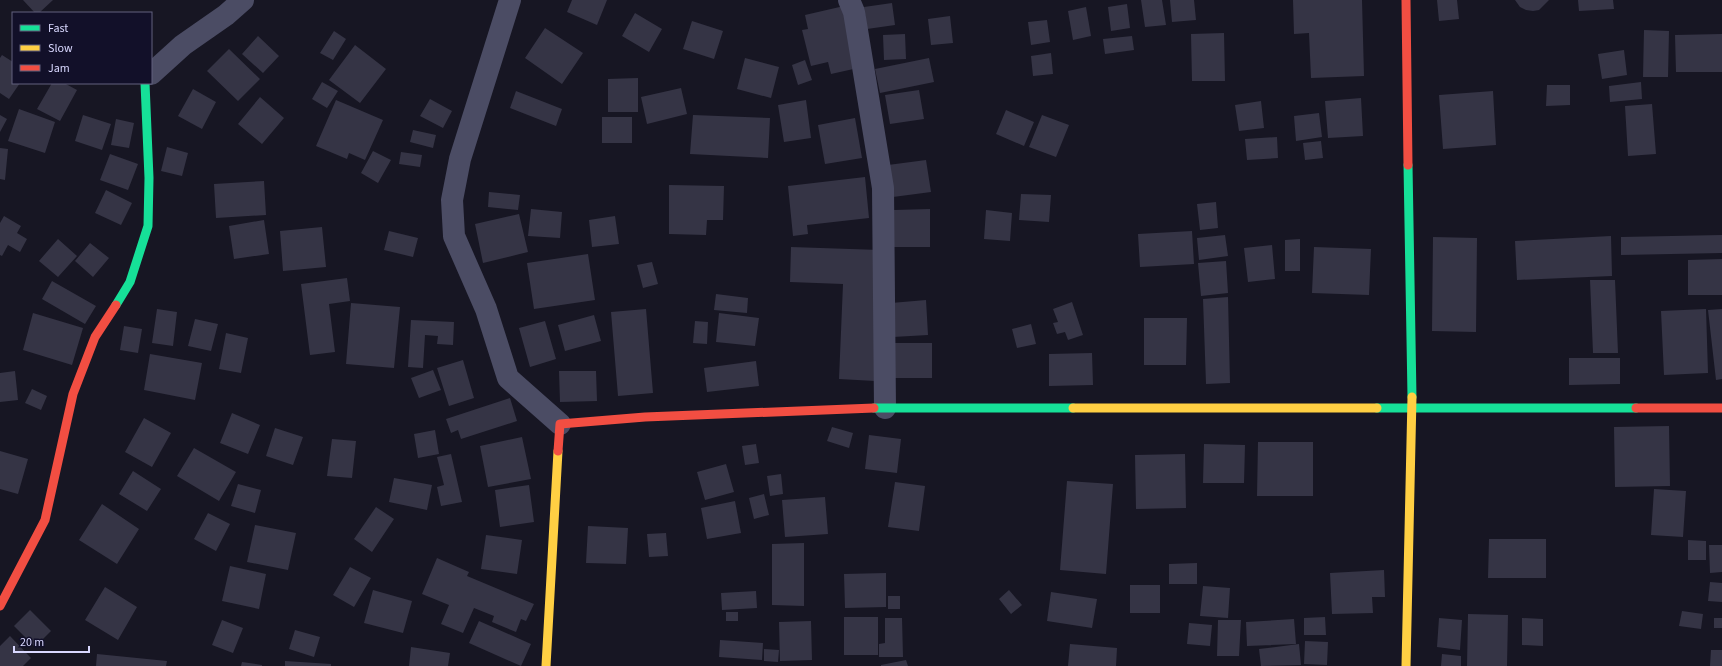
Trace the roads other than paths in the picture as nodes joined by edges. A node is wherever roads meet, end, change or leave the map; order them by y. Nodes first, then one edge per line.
1 (243, 0) edge
2 (510, 0) edge
3 (850, 0) edge
4 (1406, 0) edge
5 (152, 73) edge
6 (145, 84) edge
7 (885, 408) junction
8 (1412, 408) junction
9 (1722, 408) edge
10 (560, 424) junction
11 (0, 606) edge
12 (546, 666) edge
13 (1406, 666) edge

1 - 5 street
2 - 10 street
3 - 7 street
4 - 8 street
6 - 11 street
7 - 8 street
7 - 10 street
8 - 9 street
8 - 13 street
10 - 12 street

